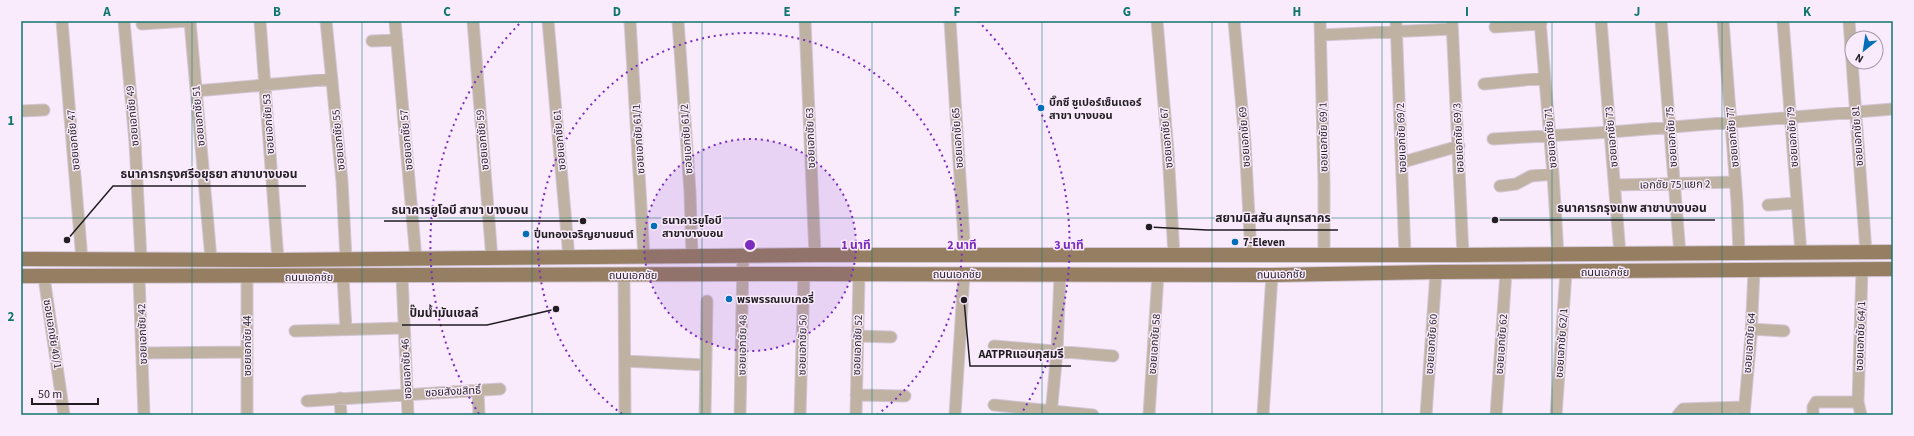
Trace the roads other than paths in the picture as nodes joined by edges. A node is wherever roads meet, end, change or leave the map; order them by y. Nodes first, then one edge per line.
1 (62, 21) edge
2 (124, 21) edge
3 (189, 21) edge
4 (260, 21) edge
5 (326, 21) edge
6 (395, 21) edge
7 (473, 21) edge
8 (548, 21) edge
9 (630, 21) edge
10 (678, 21) edge
11 (805, 21) edge
12 (950, 21) edge
13 (1157, 21) edge
14 (1234, 21) edge
15 (1320, 21) edge
16 (1601, 21) edge
17 (1661, 21) edge
18 (1723, 21) edge
19 (1783, 21) edge
20 (1848, 21) edge
21 (1540, 22) edge
22 (142, 24) dead end
23 (1452, 25) edge
24 (1397, 27) edge
25 (1495, 27) dead end
26 (1321, 35) junction
27 (397, 40) junction
28 (372, 41) dead end
29 (1545, 78) junction
30 (332, 79) junction
31 (1484, 84) dead end
32 (265, 85) junction
33 (196, 91) junction
34 (1893, 109) edge
35 (44, 110) dead end
36 (21, 111) edge
37 (1855, 112) junction
38 (1791, 117) junction
39 (1730, 122) junction
40 (1670, 127) junction
41 (1611, 132) junction
42 (1550, 135) junction
43 (1493, 139) dead end
44 (1459, 146) junction
45 (1403, 162) junction
46 (1553, 174) junction
47 (1736, 182) junction
48 (1674, 184) junction
49 (1616, 185) junction
50 (1500, 186) dead end
51 (1797, 203) junction
52 (1768, 205) dead end
53 (1866, 252) junction
54 (1893, 252) edge
55 (1715, 253) junction
56 (1739, 253) junction
57 (1801, 253) junction
58 (1251, 254) junction
59 (1324, 254) junction
60 (1620, 254) junction
61 (1680, 254) junction
62 (815, 255) junction
63 (1174, 255) junction
64 (1405, 255) junction
65 (1463, 255) junction
66 (1558, 255) junction
67 (966, 256) junction
68 (644, 257) junction
69 (692, 257) junction
70 (743, 257) junction
71 (569, 258) junction
72 (21, 259) edge
73 (141, 259) junction
74 (211, 259) junction
75 (247, 259) junction
76 (346, 259) junction
77 (416, 259) junction
78 (492, 259) junction
79 (82, 260) junction
80 (278, 260) junction
81 (1862, 269) junction
82 (1893, 269) edge
83 (1715, 271) junction
84 (1754, 271) junction
85 (1436, 272) junction
86 (1506, 272) junction
87 (1566, 272) junction
88 (804, 274) junction
89 (859, 274) junction
90 (964, 274) junction
91 (1060, 274) junction
92 (1158, 274) junction
93 (402, 275) junction
94 (624, 275) junction
95 (743, 275) junction
96 (1272, 275) junction
97 (21, 276) edge
98 (44, 277) junction
99 (140, 277) junction
100 (247, 277) junction
101 (343, 277) junction
102 (707, 301) dead end
103 (404, 328) junction
104 (1751, 328) junction
105 (346, 329) junction
106 (295, 331) dead end
107 (1784, 331) dead end
108 (858, 336) junction
109 (891, 337) dead end
110 (994, 346) dead end
111 (1057, 351) junction
112 (246, 352) junction
113 (142, 353) junction
114 (1113, 356) dead end
115 (625, 361) junction
116 (706, 365) junction
117 (500, 389) dead end
118 (478, 390) junction
119 (407, 394) junction
120 (856, 395) junction
121 (905, 396) dead end
122 (340, 398) junction
123 (307, 401) dead end
124 (1858, 402) junction
125 (994, 405) dead end
126 (1744, 411) edge
127 (1051, 413) edge
128 (64, 415) edge
129 (144, 415) edge
130 (247, 415) edge
131 (341, 415) edge
132 (408, 415) edge
133 (478, 415) edge
134 (625, 415) edge
135 (705, 415) edge
136 (740, 415) edge
137 (800, 415) edge
138 (856, 415) edge
139 (955, 415) edge
140 (1093, 415) edge
141 (1150, 415) edge
142 (1263, 415) edge
143 (1426, 415) edge
144 (1496, 415) edge
145 (1556, 415) edge
146 (1678, 415) edge
147 (1812, 415) edge
148 (1861, 415) edge

1 - 79 street, ซอยเอกชัย 47
2 - 73 street, ซอยเอกชัย 49
3 - 22 street
3 - 33 street, ซอยเอกชัย 51
4 - 32 street, ซอยเอกชัย 53
5 - 30 street, ซอยเอกชัย 55
6 - 27 street, ซอยเอกชัย 57
7 - 78 street, ซอยเอกชัย 59
8 - 71 street, ซอยเอกชัย 61
9 - 68 street, ซอยเอกชัย 61/1
10 - 69 street, ซอยเอกชัย 61/2
11 - 62 street, ซอยเอกชัย 63
12 - 67 street, ซอยเอกชัย 65
13 - 63 street, ซอยเอกชัย 67
14 - 58 street, ซอยเอกชัย 69
15 - 26 street, ซอยเอกชัย 69/1
16 - 41 street, ซอยเอกชัย 73
17 - 40 street, ซอยเอกชัย 75
18 - 39 street, ซอยเอกชัย 77
19 - 38 street, ซอยเอกชัย 79
20 - 37 street, ซอยเอกชัย 81
21 - 25 street
21 - 29 street, ซอยเอกชัย 71
23 - 24 street
23 - 44 street, ซอยเอกชัย 69/3
24 - 26 street
24 - 45 street, ซอยเอกชัย 69/2
26 - 59 street, ซอยเอกชัย 69/1
27 - 28 street
27 - 77 street, ซอยเอกชัย 57
29 - 31 street
29 - 42 street, ซอยเอกชัย 71
30 - 32 street
30 - 76 street, ซอยเอกชัย 55
32 - 33 street
32 - 80 street, ซอยเอกชัย 53
33 - 74 street, ซอยเอกชัย 51
34 - 37 street
35 - 36 street
37 - 38 street
37 - 53 street, ซอยเอกชัย 81
38 - 39 street
38 - 51 street, ซอยเอกชัย 79
39 - 40 street
39 - 47 street, ซอยเอกชัย 77
40 - 41 street
40 - 48 street, ซอยเอกชัย 75
41 - 42 street
41 - 49 street, ซอยเอกชัย 73
42 - 43 street
42 - 46 street, ซอยเอกชัย 71
44 - 45 street
44 - 65 street, ซอยเอกชัย 69/3
45 - 64 street, ซอยเอกชัย 69/2
46 - 50 street
46 - 66 street, ซอยเอกชัย 71
47 - 48 street, เอกชัย 75 แยก 2
47 - 56 street, ซอยเอกชัย 77
48 - 49 street, เอกชัย 75 แยก 2
48 - 61 street, ซอยเอกชัย 75
49 - 60 street, ซอยเอกชัย 73
51 - 52 street
51 - 57 street, ซอยเอกชัย 79
53 - 54 main road, ถนนเอกชัย
53 - 57 main road, ถนนเอกชัย
55 - 56 main road, ถนนเอกชัย
55 - 61 main road, ถนนเอกชัย
55 - 83 main road
56 - 57 main road, ถนนเอกชัย
58 - 59 main road, ถนนเอกชัย
58 - 63 main road, ถนนเอกชัย
59 - 64 main road, ถนนเอกชัย
60 - 61 main road, ถนนเอกชัย
60 - 66 main road, ถนนเอกชัย
62 - 67 main road, ถนนเอกชัย
62 - 70 main road, ถนนเอกชัย
63 - 67 main road, ถนนเอกชัย
64 - 65 main road, ถนนเอกชัย
65 - 66 main road, ถนนเอกชัย
68 - 69 main road, ถนนเอกชัย
68 - 71 main road, ถนนเอกชัย
69 - 70 main road, ถนนเอกชัย
70 - 95 street, ซอยเอกชัย 48
71 - 78 main road, ถนนเอกชัย
72 - 79 main road, ถนนเอกชัย
73 - 74 main road, ถนนเอกชัย
73 - 79 main road, ถนนเอกชัย
74 - 75 main road, ถนนเอกชัย
75 - 80 main road, ถนนเอกชัย
75 - 100 main road
76 - 77 main road, ถนนเอกชัย
76 - 80 main road, ถนนเอกชัย
77 - 78 main road, ถนนเอกชัย
81 - 82 main road, ถนนเอกชัย
81 - 84 main road, ถนนเอกชัย
81 - 124 street, ซอยเอกชัย 64/1
83 - 84 main road, ถนนเอกชัย
83 - 87 main road, ถนนเอกชัย
84 - 104 street, ซอยเอกชัย 64
85 - 86 main road, ถนนเอกชัย
85 - 96 main road, ถนนเอกชัย
85 - 143 street, ซอยเอกชัย 60
86 - 87 main road, ถนนเอกชัย
86 - 144 street, ซอยเอกชัย 62
87 - 145 street, ซอยเอกชัย 62/1
88 - 89 main road, ถนนเอกชัย
88 - 95 main road, ถนนเอกชัย
88 - 137 street, ซอยเอกชัย 50
89 - 90 main road, ถนนเอกชัย
89 - 108 street, ซอยเอกชัย 52
90 - 91 main road, ถนนเอกชัย
90 - 139 street
91 - 92 main road, ถนนเอกชัย
91 - 111 street
92 - 96 main road, ถนนเอกชัย
92 - 141 street, ซอยเอกชัย 58
93 - 94 main road, ถนนเอกชัย
93 - 101 main road, ถนนเอกชัย
93 - 103 street, ซอยเอกชัย 46
94 - 95 main road, ถนนเอกชัย
94 - 115 street
95 - 136 street, ซอยเอกชัย 48
96 - 142 street
97 - 98 main road, ถนนเอกชัย
98 - 99 main road, ถนนเอกชัย
98 - 128 street, ซอยเอกชัย 40/1
99 - 100 main road, ถนนเอกชัย
99 - 113 street, ซอยเอกชัย 42
100 - 101 main road, ถนนเอกชัย
100 - 112 street, ซอยเอกชัย 44
101 - 105 street
102 - 116 street
103 - 105 street
103 - 119 street, ซอยเอกชัย 46
104 - 107 street
104 - 126 street, ซอยเอกชัย 64
105 - 106 street
108 - 109 street
108 - 120 street, ซอยเอกชัย 52
110 - 111 street
111 - 114 street
111 - 127 street
112 - 113 street
112 - 130 street, ซอยเอกชัย 44
113 - 129 street, ซอยเอกชัย 42
115 - 116 street
115 - 134 street
116 - 135 street
117 - 118 street, ซอยสังขสิทธิ์
118 - 119 street, ซอยสังขสิทธิ์
118 - 133 street
119 - 122 street, ซอยสังขสิทธิ์
119 - 132 street, ซอยเอกชัย 46
120 - 121 street
120 - 138 street, ซอยเอกชัย 52
122 - 123 street, ซอยสังขสิทธิ์
122 - 131 street
124 - 147 street
124 - 148 street, ซอยเอกชัย 64/1
125 - 127 street
126 - 146 street
127 - 140 street

